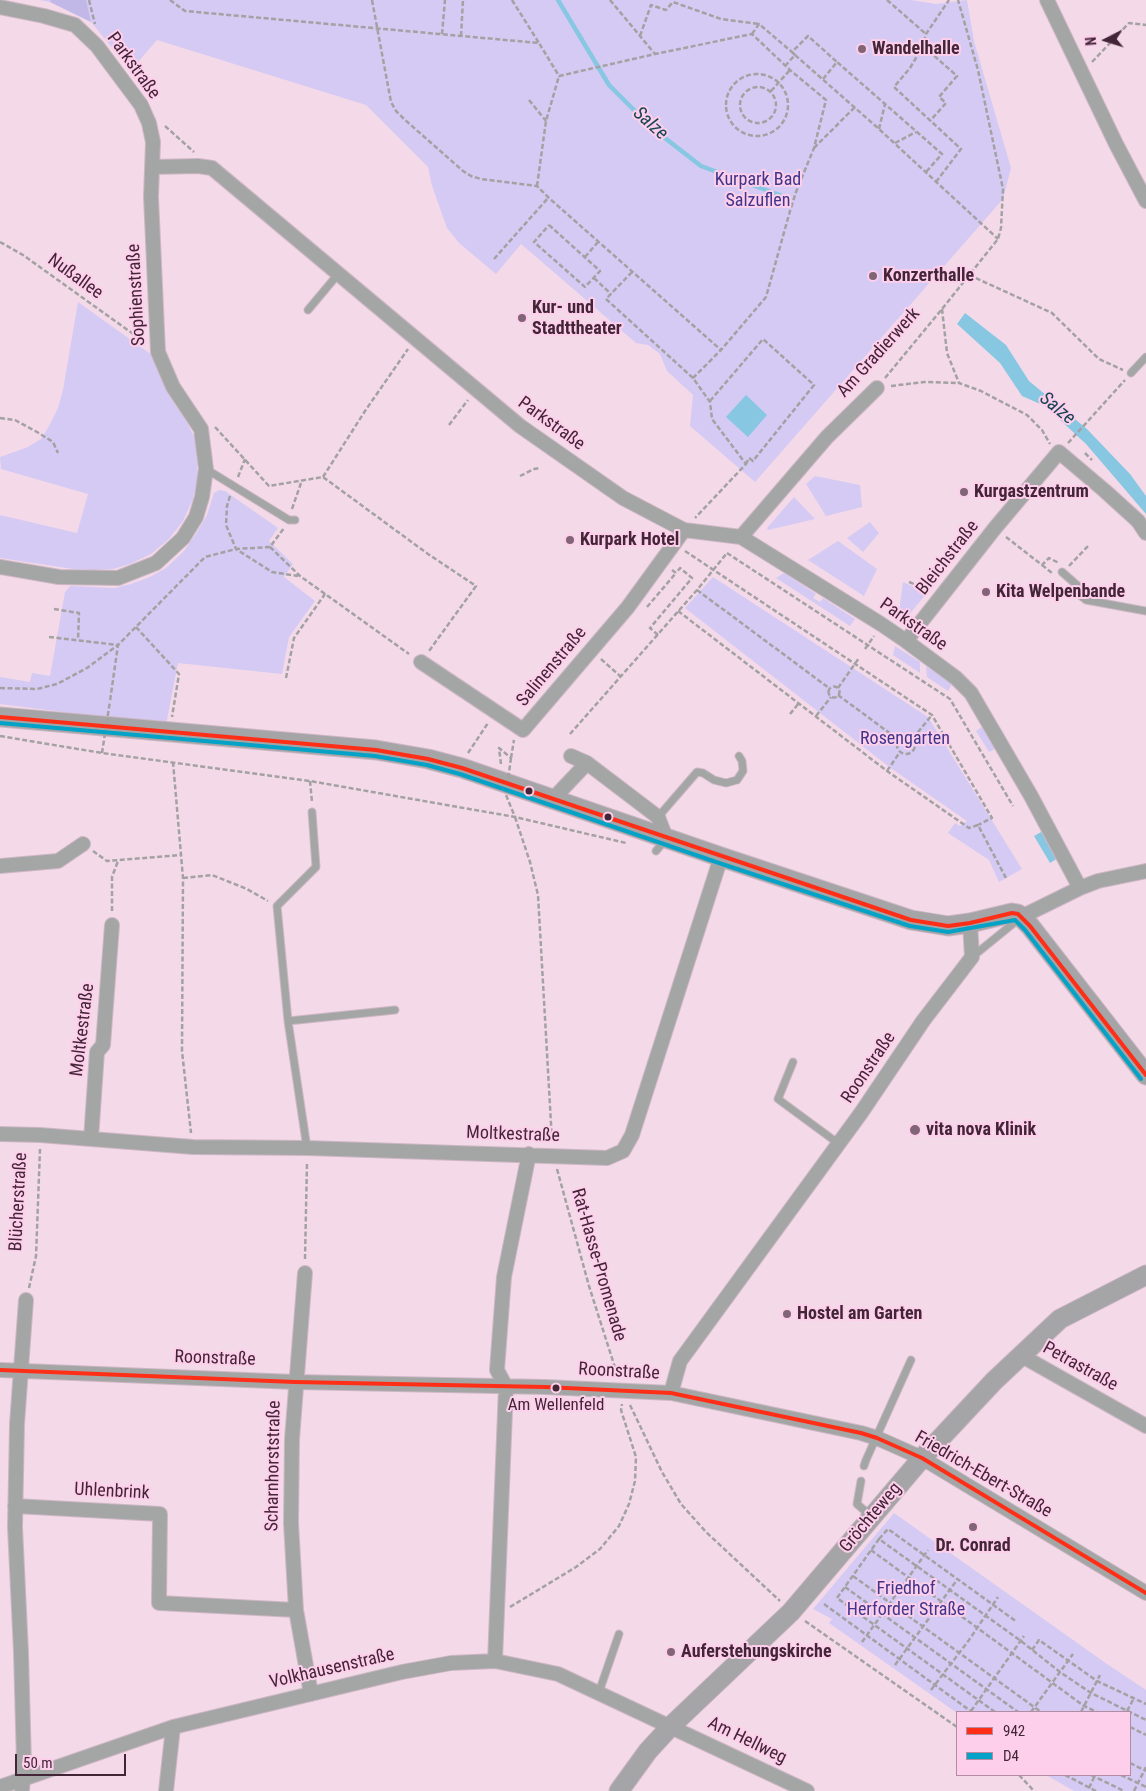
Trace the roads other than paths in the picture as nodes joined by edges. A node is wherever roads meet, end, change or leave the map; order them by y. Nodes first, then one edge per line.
1 (1047, 0) edge
2 (0, 7) edge
3 (153, 167) junction
4 (1146, 202) edge
5 (339, 273) junction
6 (308, 310) dead end
7 (1146, 357) edge
8 (1131, 373) road end
9 (877, 388) road end
10 (206, 469) junction
11 (292, 520) road end
12 (684, 530) junction
13 (1146, 533) edge
14 (741, 537) junction
15 (0, 567) edge
16 (1064, 568) road end
17 (1146, 610) edge
18 (906, 641) junction
19 (421, 662) road end
20 (0, 717) edge
21 (571, 756) dead end
22 (739, 756) dead end
23 (586, 764) junction
24 (552, 800) junction
25 (312, 812) road end
26 (658, 817) junction
27 (83, 844) road end
28 (661, 844) junction
29 (721, 857) junction
30 (0, 866) edge
31 (1146, 871) edge
32 (1080, 888) junction
33 (1021, 917) junction
34 (970, 923) junction
35 (112, 924) road end
36 (972, 957) junction
37 (395, 1010) dead end
38 (288, 1021) junction
39 (793, 1062) dead end
40 (1146, 1075) edge
41 (0, 1134) edge
42 (92, 1139) junction
43 (839, 1144) junction
44 (307, 1148) junction
45 (529, 1154) junction
46 (305, 1273) road end
47 (1146, 1275) edge
48 (26, 1300) road end
49 (1022, 1356) junction
50 (911, 1360) dead end
51 (0, 1370) edge
52 (22, 1370) junction
53 (295, 1382) junction
54 (506, 1387) junction
55 (671, 1393) junction
56 (1146, 1426) edge
57 (877, 1438) junction
58 (922, 1458) junction
59 (864, 1466) dead end
60 (861, 1481) dead end
61 (15, 1506) junction
62 (872, 1517) junction
63 (1146, 1593) edge
64 (296, 1610) junction
65 (619, 1634) dead end
66 (495, 1661) junction
67 (599, 1692) junction
68 (311, 1694) junction
69 (671, 1726) junction
70 (173, 1727) junction
71 (23, 1785) edge
72 (0, 1788) edge
73 (166, 1791) edge
74 (619, 1791) edge
75 (807, 1791) edge

1 - 4 street
2 - 3 street, Parkstraße
3 - 5 street, Parkstraße
3 - 10 street, Sophienstraße
5 - 6 lane
5 - 12 street, Parkstraße
7 - 8 lane
9 - 14 street, Am Gradierwerk
10 - 11 lane
10 - 15 street, Sophienstraße
12 - 14 street, Parkstraße
12 - 19 street, Salinenstraße
13 - 18 street, Bleichstraße
14 - 18 street, Parkstraße
16 - 17 lane
18 - 32 street, Parkstraße
20 - 24 main road
21 - 23 street
22 - 26 lane
23 - 24 street
23 - 26 street
24 - 28 main road
25 - 38 lane
26 - 28 street
27 - 30 street
28 - 29 main road
29 - 34 main road
29 - 45 street, Moltkestraße
31 - 32 street
32 - 33 street
33 - 34 main road
33 - 36 lane
33 - 40 main road
34 - 36 street
35 - 42 street, Moltkestraße
36 - 43 street, Roonstraße
37 - 38 lane
38 - 44 lane
39 - 43 lane
41 - 42 street, Moltkestraße
42 - 44 street, Moltkestraße
43 - 55 street, Roonstraße
44 - 45 street, Moltkestraße
45 - 54 street
46 - 53 street, Scharnhorststraße
47 - 49 main road, Gröchteweg
48 - 52 street
49 - 56 street, Petrastraße
49 - 58 main road, Gröchteweg
50 - 57 lane
51 - 52 street, Roonstraße
52 - 53 street, Roonstraße
52 - 61 street
53 - 54 street, Roonstraße
53 - 64 street, Scharnhorststraße
54 - 55 street, Roonstraße
54 - 66 street
55 - 57 street, Friedrich-Ebert-Straße
57 - 58 street, Friedrich-Ebert-Straße
57 - 59 lane
58 - 62 main road, Gröchteweg
58 - 63 street, Friedrich-Ebert-Straße
60 - 62 lane
61 - 64 street, Uhlenbrink
61 - 71 street
62 - 69 main road, Gröchteweg
64 - 68 street, Scharnhorststraße
65 - 67 lane
66 - 67 street, Volkhausenstraße
66 - 68 street, Volkhausenstraße
67 - 69 street, Volkhausenstraße
68 - 70 street, Volkhausenstraße
69 - 74 main road, Gröchteweg
69 - 75 street, Am Hellweg
70 - 71 street, Volkhausenstraße
70 - 73 street
71 - 72 street, Volkhausenstraße

